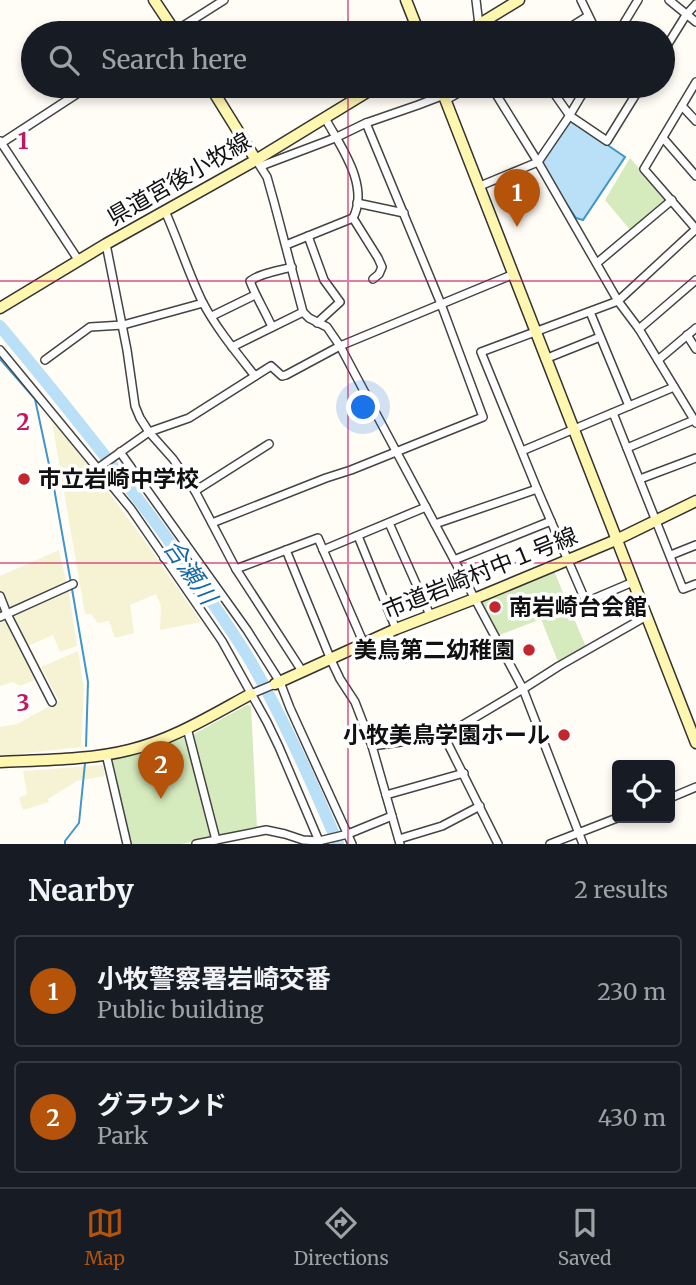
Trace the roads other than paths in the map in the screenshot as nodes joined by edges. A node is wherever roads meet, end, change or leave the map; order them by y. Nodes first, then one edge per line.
1 (154, 0) edge
2 (224, 0) edge
3 (406, 0) edge
4 (476, 0) edge
5 (519, 0) edge
6 (581, 0) edge
7 (639, 0) edge
8 (669, 0) edge
9 (696, 4) edge
10 (686, 15) junction
11 (588, 16) junction
12 (167, 21) edge
13 (192, 21) edge
14 (414, 21) edge
15 (479, 21) edge
16 (485, 21) edge
17 (580, 21) edge
18 (591, 21) edge
19 (626, 21) edge
20 (696, 22) edge
21 (675, 33) edge
22 (696, 82) edge
23 (70, 98) edge
24 (218, 98) edge
25 (358, 98) edge
26 (433, 98) edge
27 (445, 98) edge
28 (498, 98) edge
29 (557, 98) edge
30 (580, 98) edge
31 (634, 98) edge
32 (682, 106) junction
33 (569, 116) junction
34 (325, 118) junction
35 (696, 121) edge
36 (366, 122) junction
37 (335, 138) junction
38 (663, 138) junction
39 (0, 143) edge
40 (538, 162) junction
41 (259, 163) junction
42 (696, 176) edge
43 (480, 186) junction
44 (672, 200) junction
45 (357, 203) junction
46 (165, 211) junction
47 (404, 213) junction
48 (353, 218) junction
49 (696, 229) edge
50 (308, 236) junction
51 (106, 244) junction
52 (286, 245) junction
53 (79, 261) junction
54 (597, 263) junction
55 (292, 267) junction
56 (514, 274) junction
57 (373, 279) dead end
58 (696, 280) edge
59 (255, 295) junction
60 (618, 301) junction
61 (203, 303) junction
62 (441, 304) junction
63 (0, 307) edge
64 (303, 312) junction
65 (590, 312) junction
66 (212, 316) junction
67 (317, 323) junction
68 (122, 326) junction
69 (272, 327) junction
70 (696, 328) edge
71 (639, 329) junction
72 (535, 332) junction
73 (687, 335) junction
74 (600, 337) junction
75 (340, 346) junction
76 (232, 347) junction
77 (0, 349) edge
78 (696, 349) edge
79 (545, 359) junction
80 (45, 360) dead end
81 (658, 360) junction
82 (255, 376) junction
83 (674, 387) junction
84 (629, 406) junction
85 (613, 413) junction
86 (695, 421) edge
87 (572, 430) junction
88 (149, 432) junction
89 (269, 444) dead end
90 (627, 448) junction
91 (397, 451) junction
92 (522, 451) junction
93 (118, 453) junction
94 (696, 458) edge
95 (100, 467) junction
96 (640, 479) junction
97 (537, 489) junction
98 (195, 491) junction
99 (696, 500) edge
100 (426, 507) junction
101 (657, 520) junction
102 (551, 521) junction
103 (212, 523) junction
104 (389, 523) junction
105 (435, 524) junction
106 (358, 536) junction
107 (616, 540) junction
108 (185, 543) junction
109 (696, 545) edge
110 (286, 550) junction
111 (323, 550) junction
112 (671, 555) junction
113 (164, 558) junction
114 (454, 560) junction
115 (567, 560) junction
116 (236, 569) junction
117 (633, 582) junction
118 (73, 584) dead end
119 (696, 584) edge
120 (0, 596) edge
121 (474, 600) junction
122 (430, 615) junction
123 (7, 617) edge
124 (645, 617) junction
125 (396, 629) junction
126 (365, 643) junction
127 (331, 660) junction
128 (302, 671) junction
129 (277, 683) junction
130 (523, 689) junction
131 (251, 694) junction
132 (52, 702) dead end
133 (187, 727) junction
134 (444, 736) junction
135 (696, 743) edge
136 (372, 746) junction
137 (106, 754) junction
138 (0, 762) edge
139 (464, 773) junction
140 (696, 787) edge
141 (386, 795) junction
142 (675, 795) edge
143 (480, 806) junction
144 (392, 816) junction
145 (612, 820) edge
146 (579, 833) junction
147 (348, 834) junction
148 (216, 840) junction
149 (321, 841) junction
150 (399, 842) edge
151 (127, 844) edge
152 (196, 844) edge
153 (352, 844) edge
154 (498, 844) edge
155 (550, 844) edge
156 (583, 844) edge

1 - 12 street
2 - 13 street
3 - 14 street
4 - 15 street
5 - 16 street
6 - 11 street
7 - 19 street
8 - 10 street
9 - 10 street
10 - 20 street
10 - 21 street
11 - 17 street
11 - 18 street
22 - 32 street
23 - 39 street
24 - 41 street
25 - 34 street, 県道宮後小牧線
26 - 36 street
27 - 43 street
28 - 40 street
29 - 33 street
30 - 33 street
31 - 33 street
32 - 35 street
32 - 38 street
33 - 40 street
34 - 37 street
34 - 41 street, 県道宮後小牧線
36 - 37 street
36 - 47 street
37 - 41 street
37 - 45 street
38 - 42 street
38 - 44 street
39 - 53 street
40 - 43 street
40 - 54 street
41 - 46 street, 県道宮後小牧線
41 - 52 street
43 - 56 street
44 - 49 street
44 - 54 street
45 - 47 street
45 - 48 street
46 - 51 street, 県道宮後小牧線
46 - 61 street
47 - 62 street
48 - 50 street
48 - 57 street
49 - 60 street
50 - 52 street
50 - 67 street
51 - 53 street, 県道宮後小牧線
51 - 68 street
52 - 55 street
53 - 63 street, 県道宮後小牧線
54 - 60 street
55 - 59 street
55 - 64 street
56 - 62 street
56 - 72 street
58 - 71 street
59 - 66 street
59 - 69 street
60 - 65 street
60 - 71 street
61 - 66 street
61 - 68 street
62 - 75 street
62 - 91 street
64 - 67 street
64 - 69 street
65 - 72 street
65 - 74 street
66 - 76 street
67 - 75 street
68 - 80 street
68 - 88 street
69 - 76 street
70 - 73 street
71 - 81 street
72 - 79 street
72 - 92 street
73 - 78 street
73 - 81 street
74 - 79 street
74 - 84 street
75 - 82 street
75 - 91 street
76 - 82 street
77 - 95 street
79 - 87 street
81 - 83 street
82 - 88 street
83 - 84 street
83 - 86 street
84 - 85 street
85 - 87 street
85 - 90 street
86 - 90 street
87 - 92 street
87 - 107 street
88 - 93 street
88 - 98 street
89 - 98 street
90 - 96 street
91 - 100 street
91 - 103 street
92 - 97 street
93 - 95 street
93 - 108 street
94 - 96 street
95 - 113 street
96 - 101 street
97 - 102 street
97 - 105 street
98 - 103 street
99 - 101 street, 市道岩崎村中１号線
100 - 104 street
100 - 105 street
101 - 107 street, 市道岩崎村中１号線
101 - 112 street
102 - 114 street
102 - 115 street
103 - 116 street
104 - 106 street
104 - 122 street
105 - 114 street
106 - 111 street
106 - 125 street
107 - 115 street, 市道岩崎村中１号線
107 - 117 street
108 - 113 street
108 - 129 street
109 - 112 street
110 - 111 street
110 - 116 street
110 - 127 street
111 - 126 street
112 - 119 street
113 - 131 street
114 - 121 street
115 - 117 street
115 - 121 street, 市道岩崎村中１号線
116 - 128 street
117 - 124 street
118 - 123 street
120 - 123 street
121 - 122 street, 市道岩崎村中１号線
121 - 130 street
122 - 125 street, 市道岩崎村中１号線
123 - 132 street
124 - 130 street
124 - 135 street
125 - 126 street, 市道岩崎村中１号線
126 - 127 street, 市道岩崎村中１号線
127 - 128 street, 市道岩崎村中１号線
127 - 136 street
128 - 129 street, 市道岩崎村中１号線
129 - 131 street
129 - 147 street
130 - 134 street
130 - 146 street
131 - 133 street
131 - 149 street
133 - 137 street
133 - 148 street
134 - 136 street
134 - 139 street
136 - 141 street
137 - 138 street
137 - 151 street
139 - 141 street
139 - 143 street
140 - 142 street
141 - 144 street
143 - 150 street
143 - 154 street
144 - 147 street
144 - 150 street
145 - 146 street
146 - 155 street
146 - 156 street
147 - 149 street
147 - 153 street
148 - 149 street
148 - 152 street

